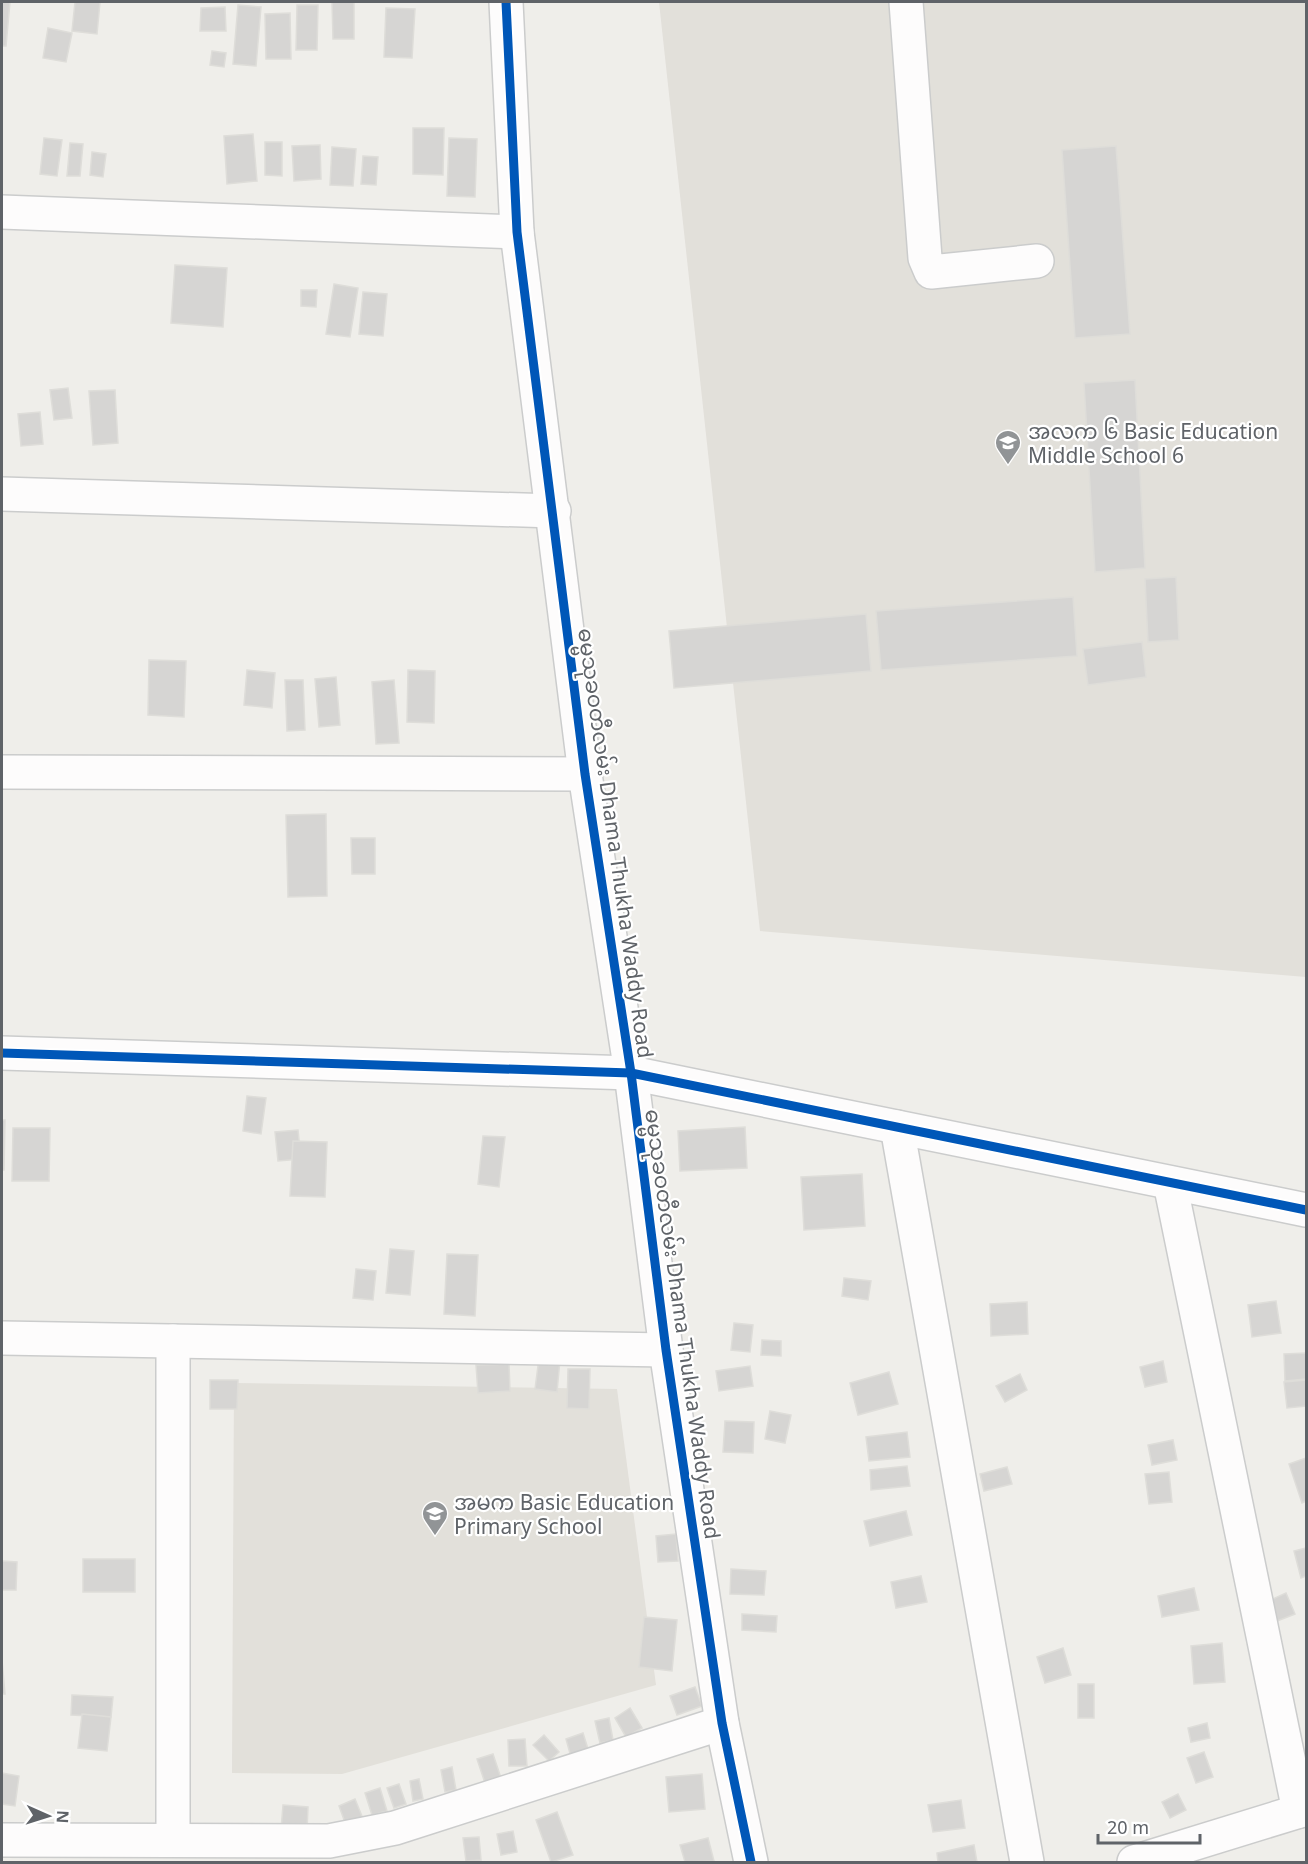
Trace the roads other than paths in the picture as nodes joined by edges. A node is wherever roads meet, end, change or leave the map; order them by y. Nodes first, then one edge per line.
1 (506, 2) edge
2 (906, 2) edge
3 (2, 212) edge
4 (517, 232) junction
5 (1037, 261) dead end
6 (2, 494) edge
7 (554, 511) junction
8 (2, 772) edge
9 (585, 774) junction
10 (2, 1053) edge
11 (631, 1073) junction
12 (897, 1127) junction
13 (1170, 1183) junction
14 (1306, 1209) edge
15 (2, 1338) edge
16 (173, 1341) junction
17 (666, 1350) junction
18 (722, 1724) junction
19 (1303, 1810) edge
20 (2, 1840) edge
21 (173, 1840) junction
22 (751, 1863) edge
23 (1027, 1863) edge
24 (1134, 1863) edge

1 - 4 street, ဓမ္မသုခဝတီလမ်း Dhama Thukha Waddy Road
2 - 5 street
3 - 4 street
4 - 7 street, ဓမ္မသုခဝတီလမ်း Dhama Thukha Waddy Road
6 - 7 street
7 - 9 street, ဓမ္မသုခဝတီလမ်း Dhama Thukha Waddy Road
8 - 9 street
9 - 11 street, ဓမ္မသုခဝတီလမ်း Dhama Thukha Waddy Road
10 - 11 street
11 - 12 street
11 - 17 street, ဓမ္မသုခဝတီလမ်း Dhama Thukha Waddy Road
12 - 13 street
12 - 23 street
13 - 14 street
13 - 19 street
15 - 16 street
16 - 17 street
16 - 21 street
17 - 18 street, ဓမ္မသုခဝတီလမ်း Dhama Thukha Waddy Road
18 - 21 street
18 - 22 street, ဓမ္မသုခဝတီလမ်း Dhama Thukha Waddy Road
19 - 24 street
20 - 21 street

